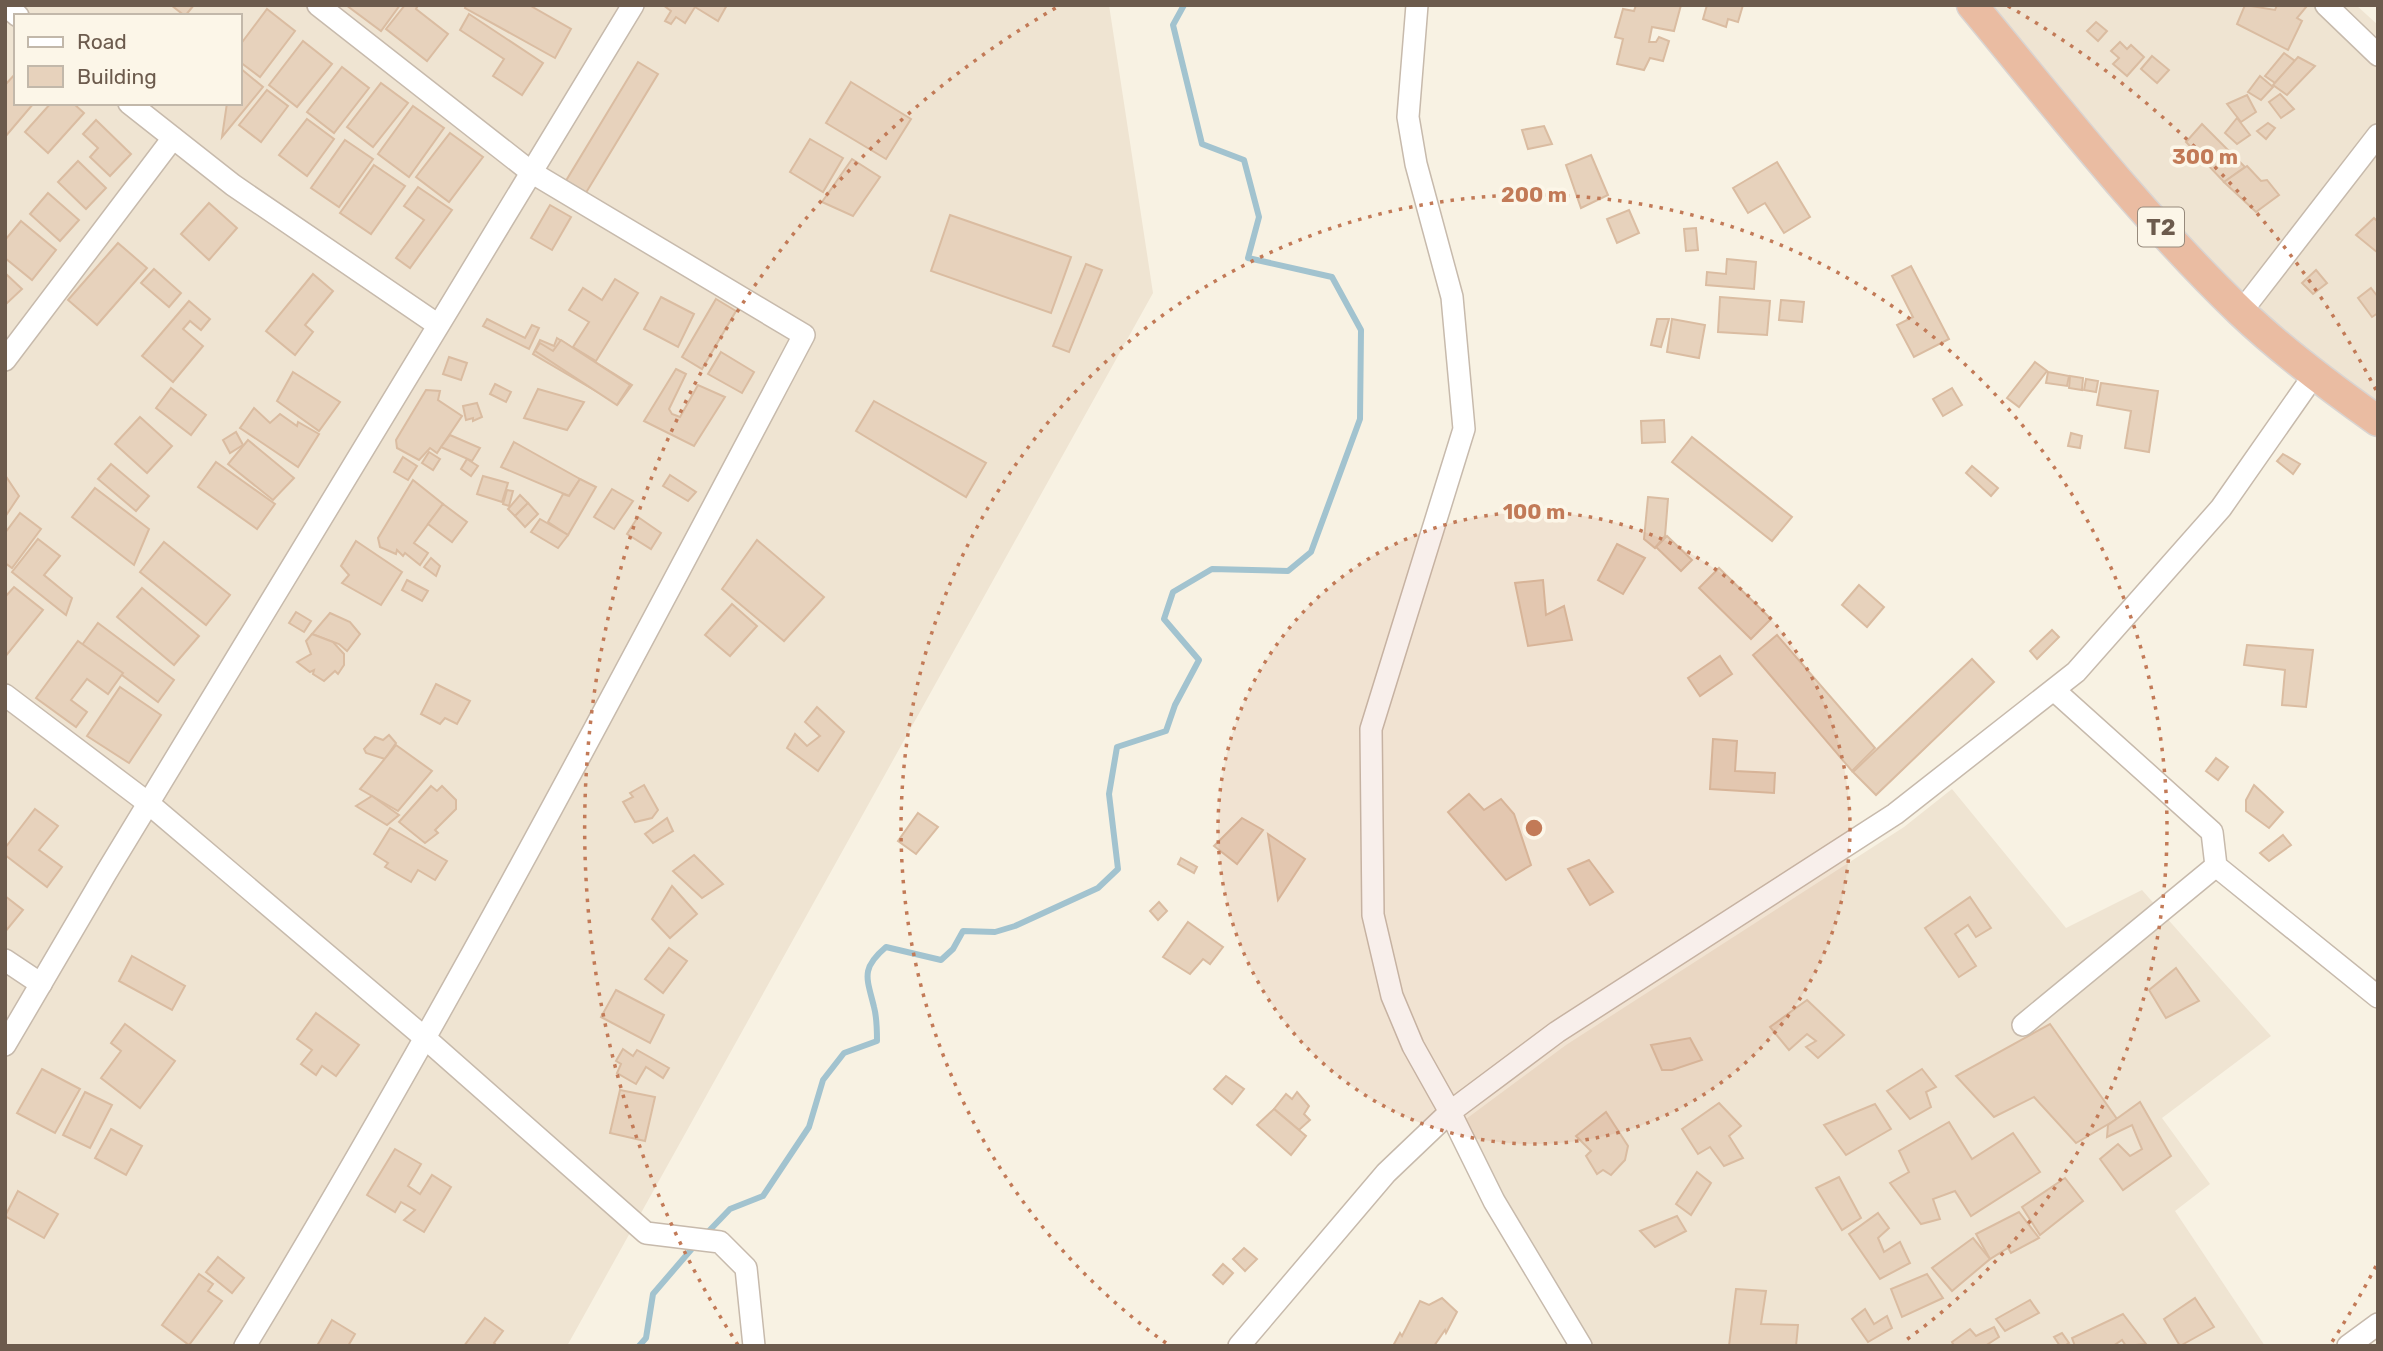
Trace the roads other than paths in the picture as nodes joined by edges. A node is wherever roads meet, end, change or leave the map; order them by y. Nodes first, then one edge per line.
1 (318, 5) edge
2 (633, 5) edge
3 (1417, 5) edge
4 (1972, 5) edge
5 (2326, 5) edge
6 (2378, 55) edge
7 (132, 105) edge
8 (2378, 135) edge
9 (173, 138) junction
10 (531, 172) junction
11 (2241, 312) junction
12 (438, 325) junction
13 (5, 360) edge
14 (2314, 375) junction
15 (2378, 421) edge
16 (2054, 690) junction
17 (5, 695) edge
18 (148, 803) junction
19 (2216, 866) junction
20 (5, 960) edge
21 (41, 984) junction
22 (2378, 997) edge
23 (2023, 1025) dead end
24 (425, 1038) junction
25 (5, 1045) edge
26 (1450, 1112) junction
27 (2378, 1324) edge
28 (245, 1346) edge
29 (754, 1346) edge
30 (1238, 1346) edge
31 (1581, 1346) edge
32 (2348, 1346) edge

1 - 10 street
2 - 10 street
3 - 26 street
4 - 11 highway, T2
5 - 6 street
7 - 9 street
8 - 11 street
9 - 12 street
9 - 13 street
10 - 12 street
10 - 24 street
11 - 14 highway, T2
12 - 18 street
14 - 15 highway, T2
14 - 16 street
16 - 19 street
16 - 26 street
17 - 18 street
18 - 21 street
18 - 24 street
19 - 22 street
19 - 23 street
20 - 21 street
21 - 25 street
24 - 28 street
24 - 29 street
26 - 30 street
26 - 31 street
27 - 32 street

